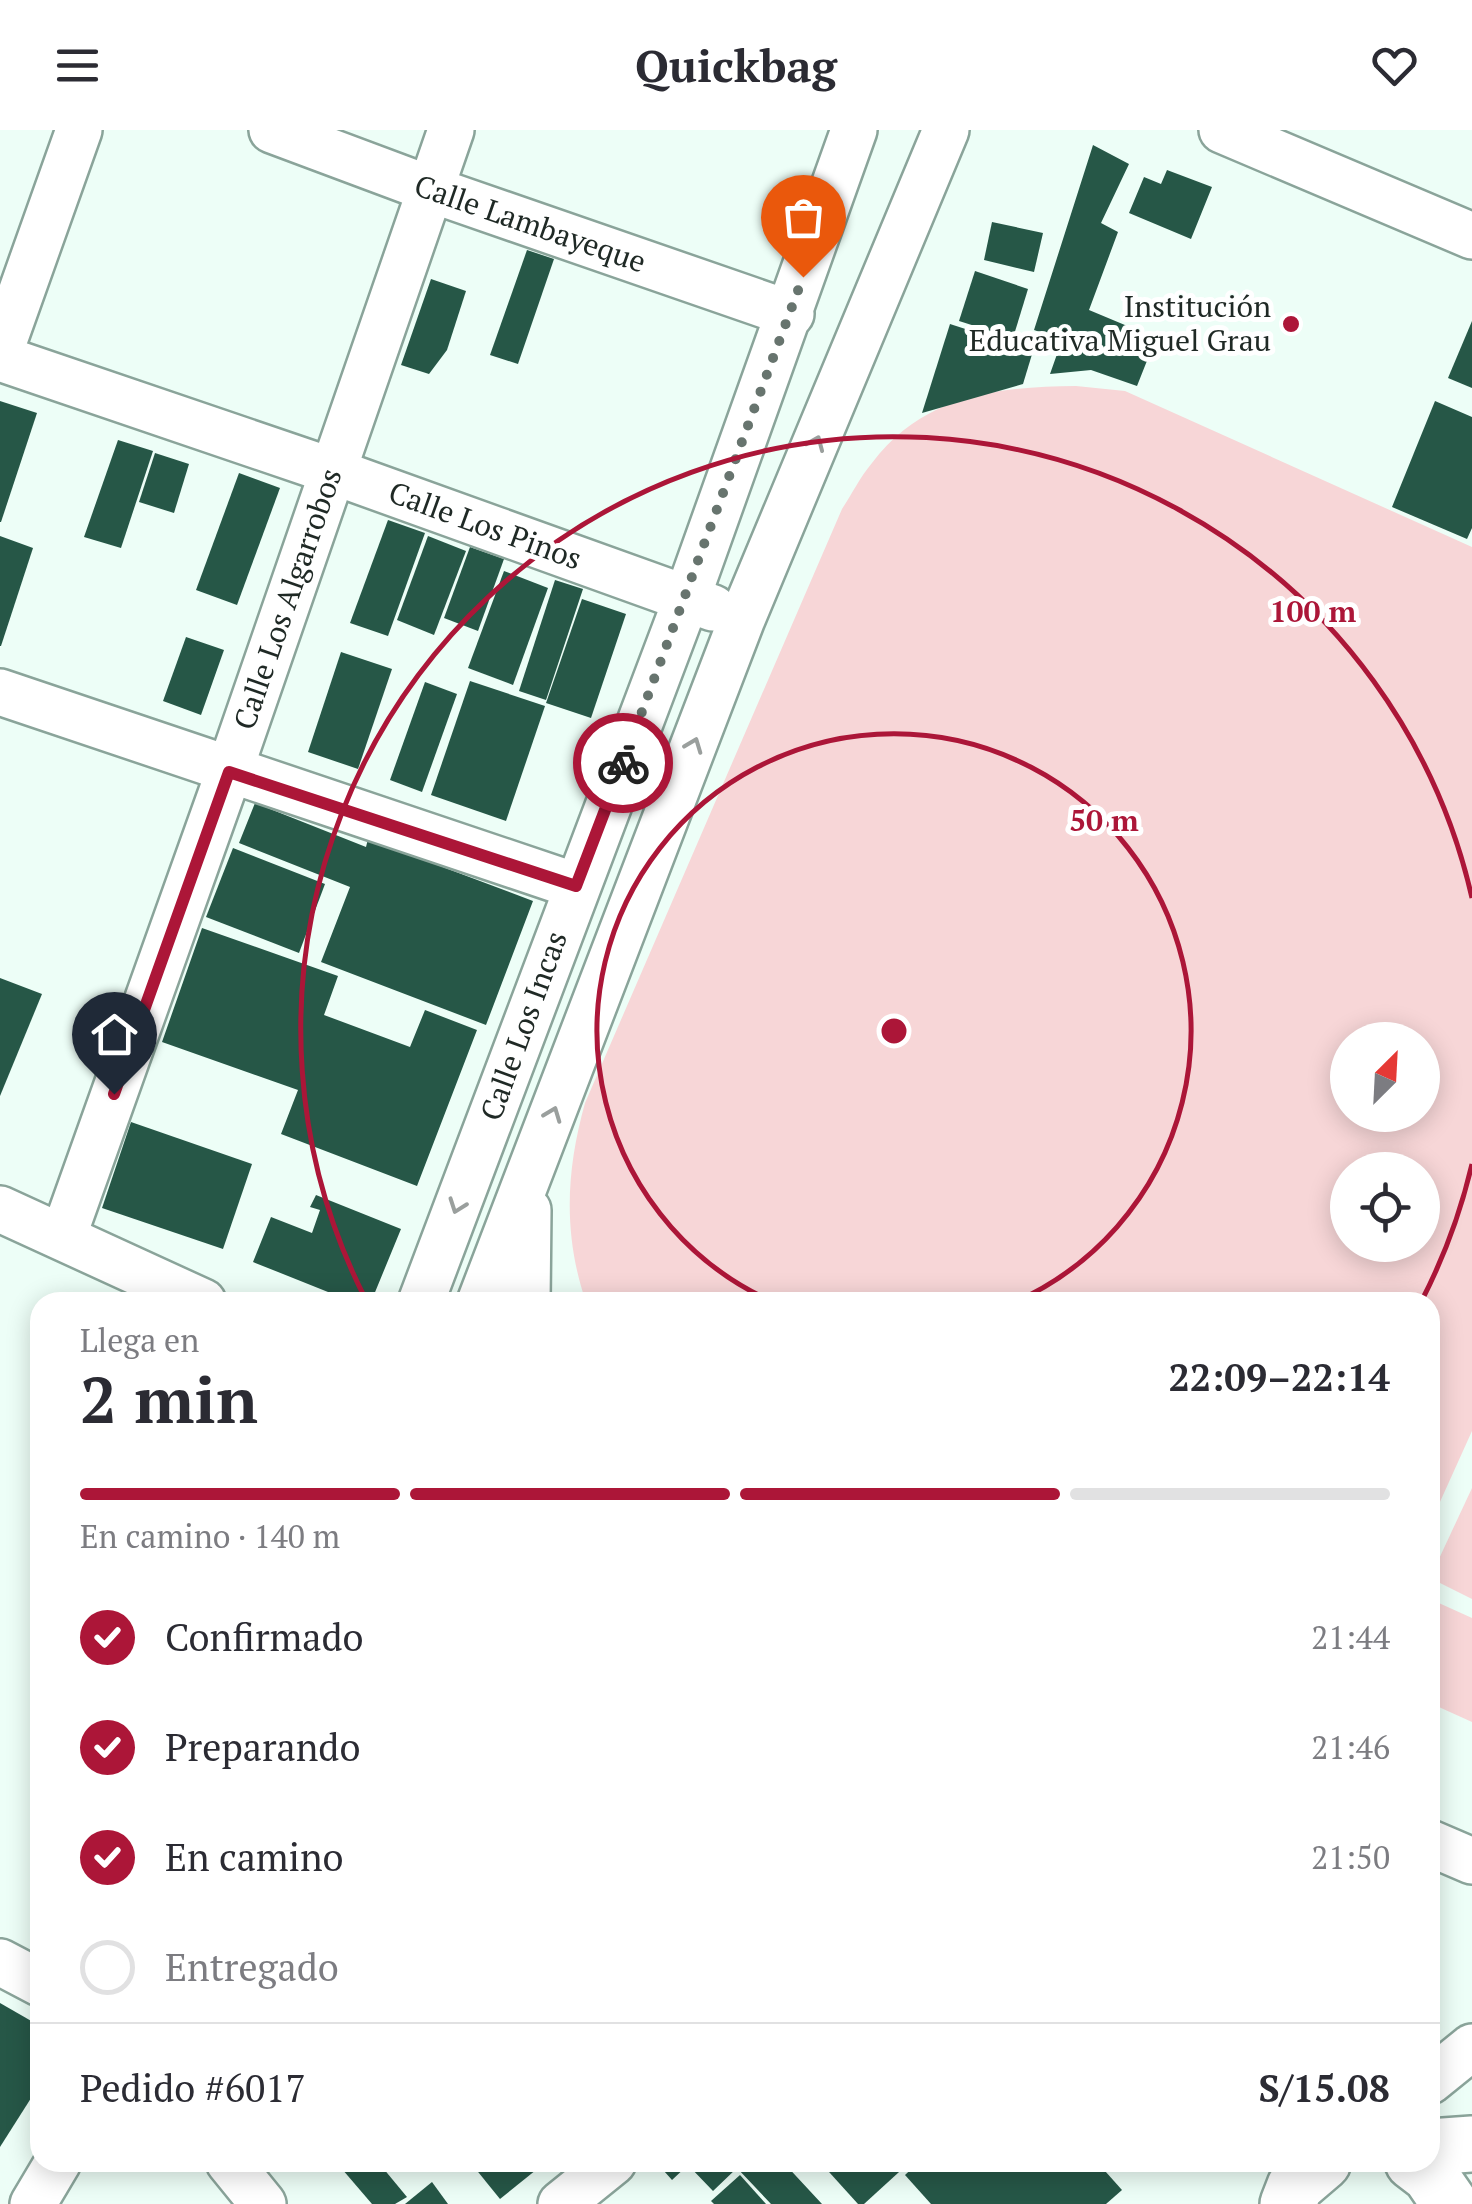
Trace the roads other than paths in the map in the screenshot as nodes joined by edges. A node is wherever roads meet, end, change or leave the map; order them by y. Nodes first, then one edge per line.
1 (79, 130) edge
2 (272, 130) edge
3 (451, 130) edge
4 (854, 130) edge
5 (946, 130) edge
6 (1222, 130) edge
7 (430, 189) junction
8 (1472, 236) edge
9 (790, 314) junction
10 (0, 355) edge
11 (332, 471) junction
12 (687, 598) junction
13 (742, 619) junction
14 (0, 692) edge
15 (229, 772) junction
16 (576, 886) junction
17 (528, 1179) junction
18 (0, 1209) edge
19 (62, 1237) junction
20 (181, 1292) edge
21 (425, 1292) edge
22 (484, 1292) edge
23 (527, 1292) edge
24 (1440, 1847) edge
25 (1472, 1861) edge
26 (0, 1962) edge
27 (30, 1978) edge
28 (1472, 2047) edge
29 (1440, 2073) edge
30 (1472, 2144) edge
31 (1440, 2146) edge
32 (1472, 2160) edge
33 (52, 2172) edge
34 (601, 2172) edge
35 (1426, 2172) edge
36 (33, 2204) edge
37 (561, 2204) edge
38 (1450, 2204) edge
39 (1463, 2204) edge

1 - 10 street
2 - 7 street, Calle Lambayeque
3 - 7 street, Calle Los Algarrobos
4 - 9 street, Calle Los Incas
13 -> 5 street
6 - 8 street
7 - 9 street, Calle Lambayeque
7 - 11 street, Calle Los Algarrobos
9 - 12 street, Calle Los Incas
10 - 11 street, Calle Los Pinos
11 - 12 street, Calle Los Pinos
11 - 15 street, Calle Los Algarrobos
12 - 13 street, Calle Los Pinos
12 - 16 street, Calle Los Incas
17 -> 13 street
14 - 15 street
15 - 16 street
15 - 19 street, Calle Los Algarrobos
16 -> 21 street, Calle Los Incas
17 - 22 street
17 - 23 street
18 - 19 street
19 - 20 street
24 - 25 street
26 - 27 street
28 - 29 street
30 - 31 main road
32 - 39 street
33 - 36 street
34 - 37 street
35 - 38 main road

